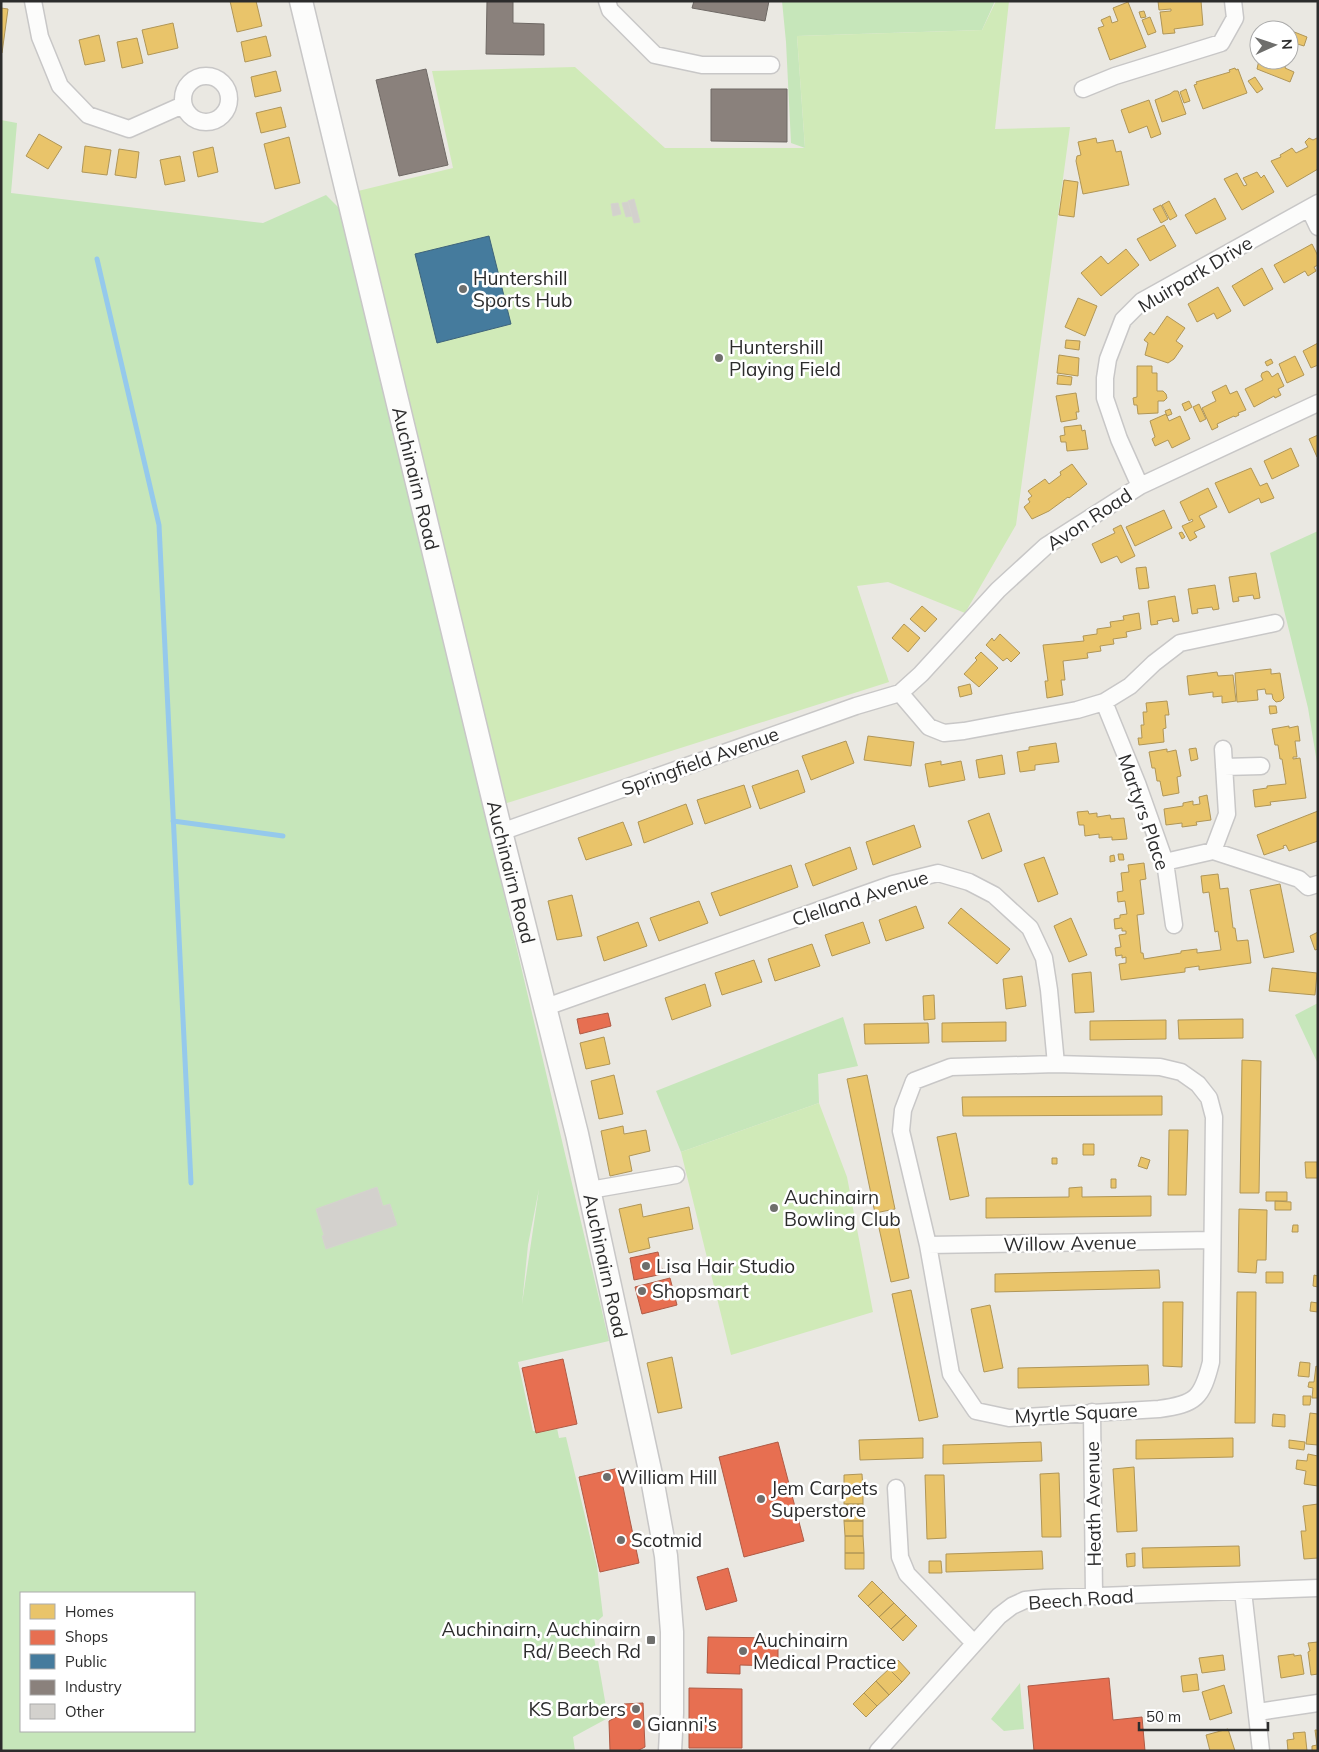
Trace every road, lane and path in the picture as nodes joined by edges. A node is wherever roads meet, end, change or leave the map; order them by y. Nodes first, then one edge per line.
1 (33, 1) edge
2 (301, 1) edge
3 (607, 1) edge
4 (1234, 1) edge
5 (772, 65) dead end
6 (1083, 89) dead end
7 (183, 105) dead end
8 (1314, 205) edge
9 (1318, 227) edge
10 (1318, 403) edge
11 (1140, 486) junction
12 (1275, 624) dead end
13 (900, 693) junction
14 (1104, 702) junction
15 (1223, 749) dead end
16 (1261, 766) dead end
17 (1224, 767) junction
18 (501, 832) junction
19 (1213, 851) junction
20 (1165, 862) junction
21 (1318, 884) edge
22 (1174, 925) dead end
23 (546, 1007) junction
24 (1056, 1064) junction
25 (676, 1175) dead end
26 (590, 1190) junction
27 (1212, 1240) junction
28 (928, 1245) junction
29 (1092, 1412) junction
30 (896, 1488) dead end
31 (1318, 1588) edge
32 (1243, 1591) junction
33 (1094, 1596) junction
34 (974, 1643) junction
35 (1318, 1704) edge
36 (1258, 1712) junction
37 (670, 1751) edge
38 (878, 1751) edge
39 (1262, 1751) edge

1 - 7 street
2 - 18 main road, Auchinairn Road
3 - 5 street
4 - 6 street
8 - 9 street
8 - 11 street, Muirpark Drive
10 - 11 street, Avon Road
11 - 13 street, Avon Road
12 - 14 street
13 - 14 street
13 - 18 street, Springfield Avenue
14 - 20 street, Martyrs Place
15 - 17 street
16 - 17 street
17 - 19 street
18 - 23 main road, Auchinairn Road
19 - 20 street
19 - 21 street
20 - 22 street, Martyrs Place
23 - 24 street, Clelland Avenue
23 - 26 main road, Auchinairn Road
24 - 27 street, Myrtle Square
24 - 28 street, Myrtle Square
25 - 26 street
26 - 37 main road, Auchinairn Road
27 - 28 street, Willow Avenue
27 - 29 street, Myrtle Square
28 - 29 street, Myrtle Square
29 - 33 street, Heath Avenue
30 - 34 street
31 - 32 street, Beech Road
32 - 33 street, Beech Road
32 - 36 street
33 - 34 street, Beech Road
34 - 38 street, Beech Road
35 - 36 street
36 - 39 street

